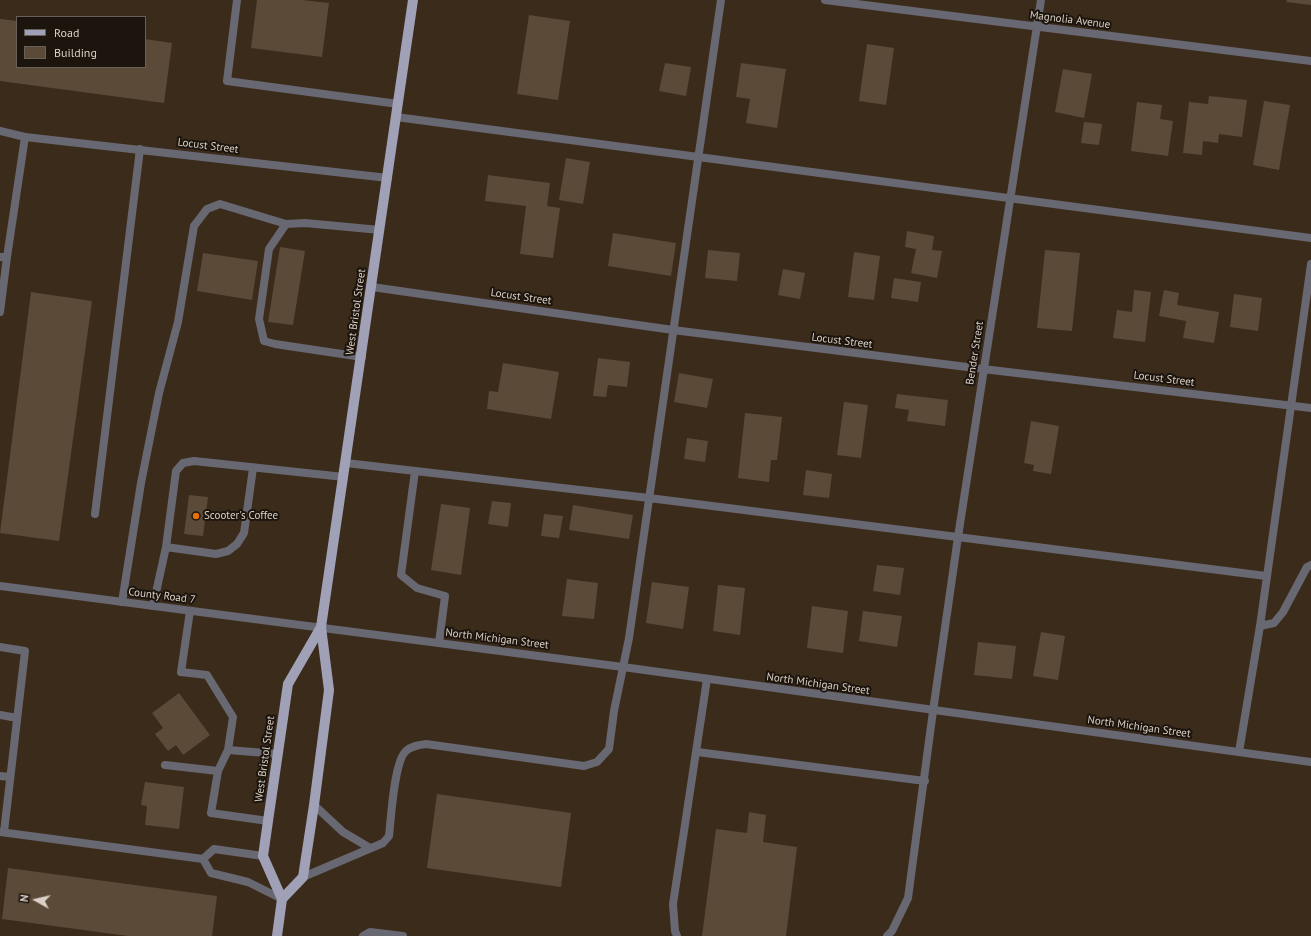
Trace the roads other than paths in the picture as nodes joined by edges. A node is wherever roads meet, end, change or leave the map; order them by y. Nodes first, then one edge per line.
1 (237, 0) edge
2 (412, 0) edge
3 (721, 0) edge
4 (825, 0) edge
5 (1041, 0) edge
6 (1037, 27) junction
7 (1311, 61) edge
8 (398, 104) junction
9 (396, 117) junction
10 (0, 131) edge
11 (25, 136) junction
12 (140, 149) junction
13 (698, 157) junction
14 (388, 178) junction
15 (1010, 197) junction
16 (286, 224) junction
17 (380, 230) junction
18 (1311, 238) edge
19 (4, 257) edge
20 (1311, 264) edge
21 (372, 287) junction
22 (0, 312) edge
23 (673, 330) junction
24 (362, 357) junction
25 (983, 370) junction
26 (1291, 405) junction
27 (1311, 408) edge
28 (346, 463) junction
29 (253, 468) junction
30 (415, 471) junction
31 (344, 477) junction
32 (649, 498) junction
33 (95, 514) dead end
34 (958, 537) junction
35 (166, 547) junction
36 (1311, 565) edge
37 (1266, 576) junction
38 (0, 586) edge
39 (122, 602) junction
40 (153, 606) junction
41 (190, 610) junction
42 (1260, 626) junction
43 (321, 628) junction
44 (439, 643) junction
45 (0, 647) edge
46 (623, 667) junction
47 (708, 679) junction
48 (933, 710) junction
49 (0, 715) edge
50 (17, 718) junction
51 (228, 750) junction
52 (697, 752) junction
53 (1238, 752) junction
54 (278, 754) junction
55 (1311, 762) edge
56 (165, 764) dead end
57 (218, 771) junction
58 (0, 776) edge
59 (10, 777) junction
60 (924, 781) junction
61 (314, 805) junction
62 (268, 821) junction
63 (2, 832) edge
64 (370, 848) junction
65 (263, 856) junction
66 (203, 860) junction
67 (304, 876) junction
68 (282, 899) junction
69 (277, 936) edge
70 (363, 936) edge
71 (403, 936) edge
72 (677, 936) edge
73 (887, 936) edge

1 - 8 street
2 - 8 main road, West Bristol Street
3 - 13 street
4 - 6 street, Magnolia Avenue
5 - 6 street, Bender Street
6 - 7 street, Magnolia Avenue
6 - 15 street, Bender Street
8 - 9 main road, West Bristol Street
9 - 13 street
9 - 14 main road, West Bristol Street
10 - 11 street, Locust Street
11 - 12 street, Locust Street
11 - 19 street
12 - 14 street, Locust Street
12 - 33 street
13 - 15 street
13 - 23 street
14 - 17 main road, West Bristol Street
15 - 18 street
15 - 25 street, Bender Street
16 - 17 street
16 - 24 street
16 - 39 street
17 - 21 main road, West Bristol Street
19 - 22 street
20 - 26 street
21 - 23 street, Locust Street
21 - 24 main road, West Bristol Street
23 - 25 street, Locust Street
23 - 32 street
24 - 28 main road, West Bristol Street
25 - 26 street, Locust Street
25 - 34 street, Bender Street
26 - 27 street, Locust Street
26 - 37 street
28 - 30 street
28 - 31 main road, West Bristol Street
29 - 31 street
29 - 35 street
29 - 35 street
30 - 32 street
30 - 44 street
31 - 43 main road, West Bristol Street
32 - 34 street
32 - 46 street
34 - 37 street
34 - 48 street, Bender Street
35 - 40 street
36 - 42 street
37 - 42 street
38 - 39 street, County Road 7
39 - 40 street, County Road 7
40 - 41 street, County Road 7
41 - 43 street, County Road 7
41 - 51 street
42 - 53 street
43 - 44 street, North Michigan Street
43 - 54 main road, West Bristol Street
43 - 61 main road, West Bristol Street
44 - 46 street, North Michigan Street
45 - 50 street
46 - 47 street, North Michigan Street
46 - 64 street
47 - 48 street, North Michigan Street
47 - 52 street
48 - 53 street, North Michigan Street
48 - 60 street, Bender Street
49 - 50 street
50 - 59 street
51 - 54 street
51 - 57 street
52 - 60 street
52 - 72 street
53 - 55 street, North Michigan Street
54 - 62 main road, West Bristol Street
56 - 57 street
57 - 62 street
58 - 59 street
59 - 63 street
60 - 73 street, Bender Street
61 - 64 street
61 - 67 main road, West Bristol Street
62 - 65 main road, West Bristol Street
63 - 66 street
64 - 67 street
65 - 66 street
65 - 68 main road
66 - 68 street
67 - 68 main road
68 - 69 main road
70 - 71 street

